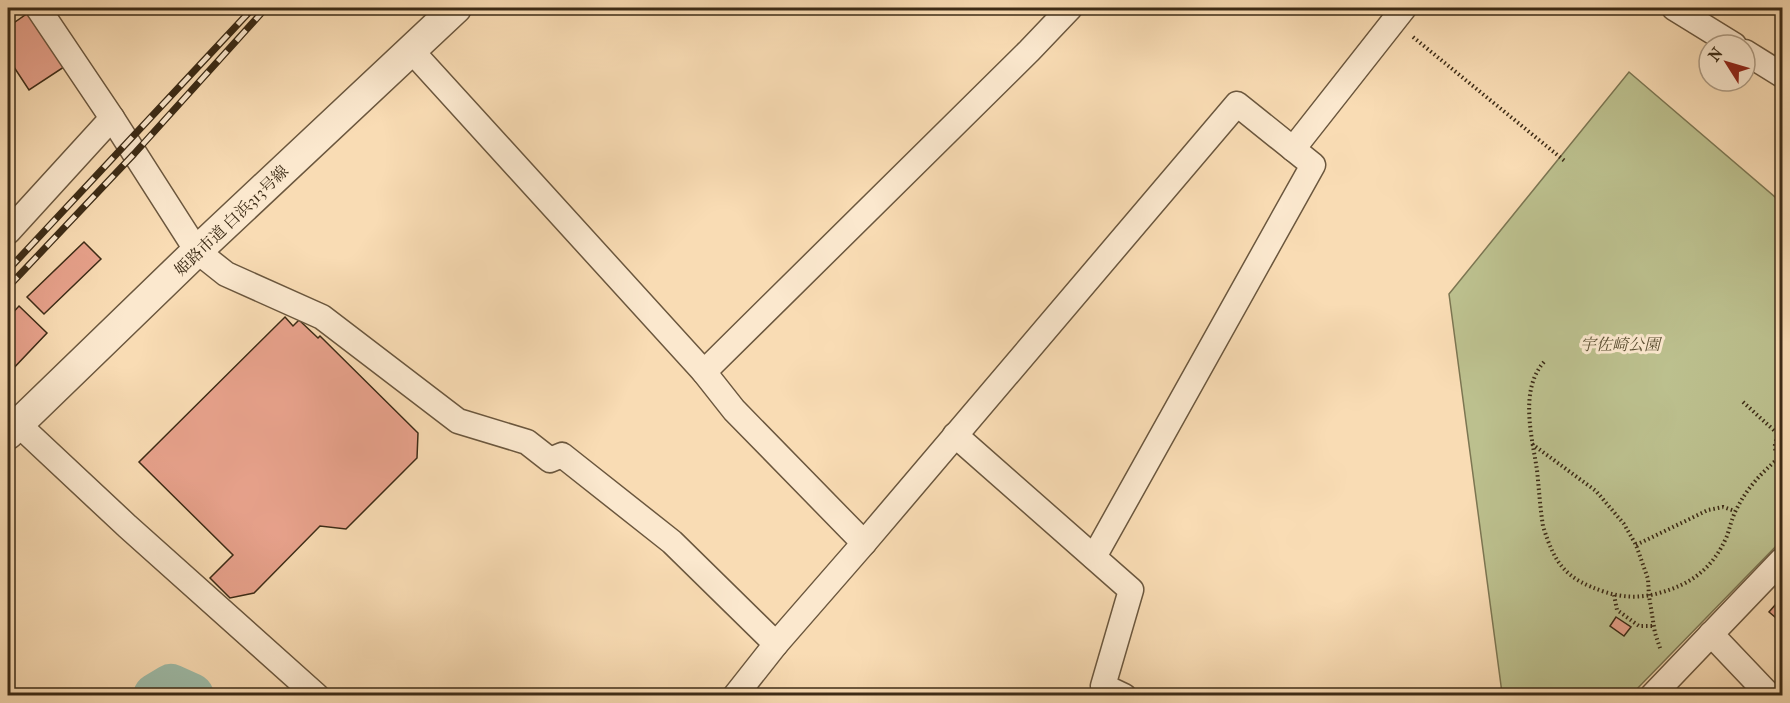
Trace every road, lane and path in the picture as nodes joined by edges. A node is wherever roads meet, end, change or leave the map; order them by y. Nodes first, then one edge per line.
1 (38, 8) edge
2 (456, 8) edge
3 (1070, 8) edge
4 (1680, 9) edge
5 (1391, 12) edge
6 (1716, 33) edge
7 (410, 49) junction
8 (1757, 59) edge
9 (1782, 75) edge
10 (112, 118) junction
11 (1293, 148) junction
12 (1566, 162) dead end
13 (8, 232) edge
14 (197, 251) junction
15 (1544, 362) dead end
16 (704, 372) junction
17 (1743, 402) dead end
18 (13, 429) edge
19 (1781, 434) edge
20 (955, 435) junction
21 (1533, 444) junction
22 (1781, 458) edge
23 (1736, 511) junction
24 (864, 543) junction
25 (1636, 545) junction
26 (1094, 557) junction
27 (1782, 560) edge
28 (1614, 595) junction
29 (1649, 596) junction
30 (1654, 626) junction
31 (1711, 634) junction
32 (776, 644) junction
33 (1670, 677) junction
34 (317, 696) edge
35 (735, 696) edge
36 (1124, 696) edge
37 (1652, 696) edge
38 (1770, 696) edge

1 - 10 street
2 - 7 street, 姫路市道 白浜313号線
3 - 16 street
4 - 6 street
5 - 11 street
5 - 12 path
7 - 14 street, 姫路市道 白浜313号線
7 - 16 street
8 - 9 street
10 - 13 street
10 - 14 street
11 - 20 street
11 - 26 street
14 - 18 street, 姫路市道 白浜313号線
14 - 32 street
15 - 21 path
16 - 24 street
17 - 19 path
18 - 34 street
19 - 22 path
20 - 24 street
20 - 26 street
21 - 25 path
21 - 28 path
22 - 23 path
23 - 25 path
23 - 29 path
24 - 32 street
25 - 29 path
26 - 36 street
27 - 31 street
28 - 29 path
28 - 30 path
29 - 30 path
30 - 33 path
31 - 33 street
31 - 38 street
32 - 35 street
33 - 37 street

